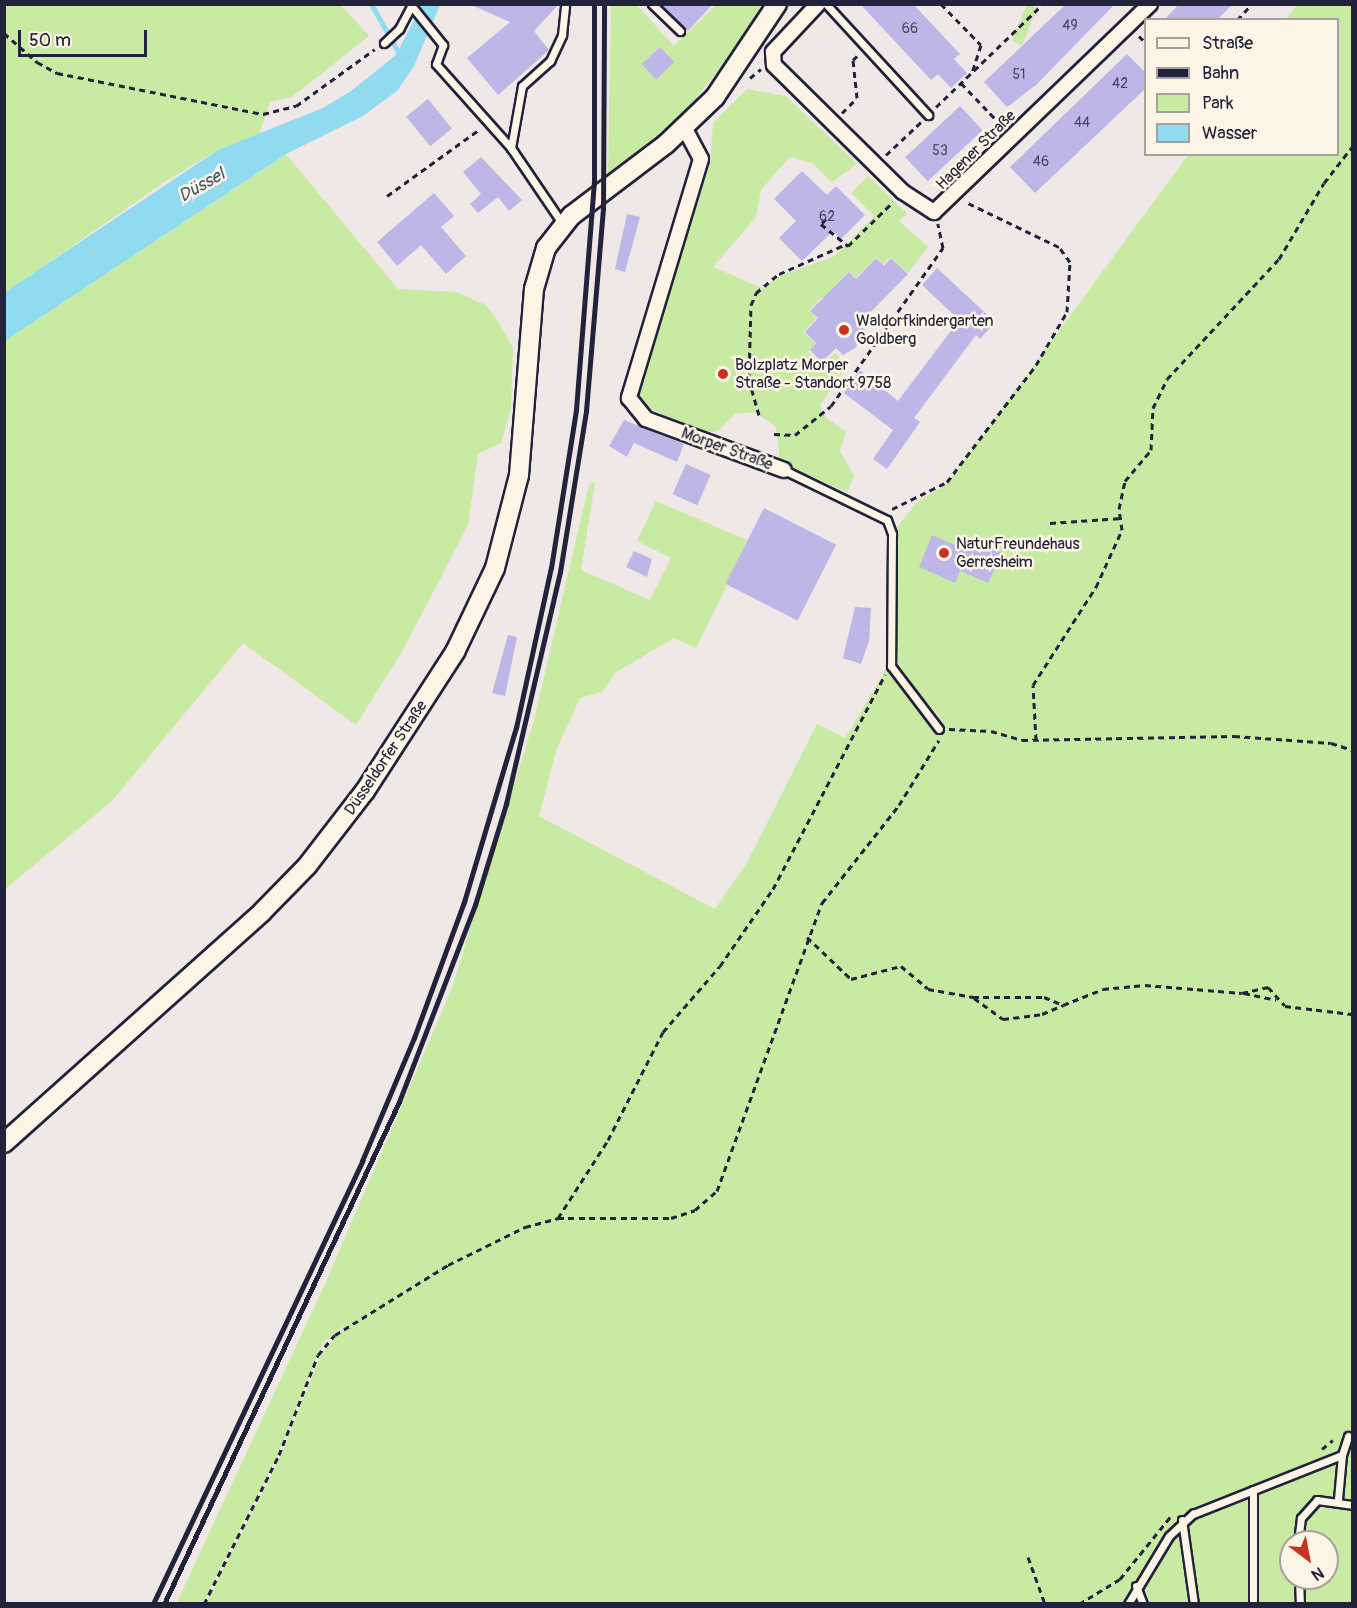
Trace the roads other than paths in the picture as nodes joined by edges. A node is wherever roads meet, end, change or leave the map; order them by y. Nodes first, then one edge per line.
1 (565, 4) edge
2 (652, 4) edge
3 (777, 4) edge
4 (818, 4) edge
5 (826, 4) edge
6 (1150, 4) edge
7 (411, 5) edge
8 (680, 31) dead end
9 (384, 43) road end
10 (928, 115) road end
11 (684, 127) junction
12 (511, 148) junction
13 (563, 224) junction
14 (777, 466) joint
15 (939, 729) road end
16 (4, 1143) edge
17 (1348, 1436) dead end
18 (1342, 1455) junction
19 (1253, 1490) junction
20 (1338, 1499) junction
21 (1353, 1504) edge
22 (1182, 1520) junction
23 (1300, 1530) edge
24 (1136, 1586) junction
25 (1128, 1604) edge
26 (1143, 1604) edge
27 (1194, 1604) edge
28 (1253, 1604) edge

1 - 12 lane
2 - 8 lane
3 - 11 main road
4 - 6 street, Hagener Straße
5 - 10 lane
7 - 9 lane
7 - 12 lane
11 - 13 main road
11 - 14 street, Morper Straße
12 - 13 lane
13 - 16 main road, Düsseldorfer Straße
14 - 15 lane, Morper Straße
17 - 18 lane
18 - 19 lane
18 - 20 lane
19 - 22 lane
19 - 28 lane
20 - 21 lane
20 - 23 lane
22 - 24 lane
22 - 27 lane
24 - 25 lane
24 - 26 lane

